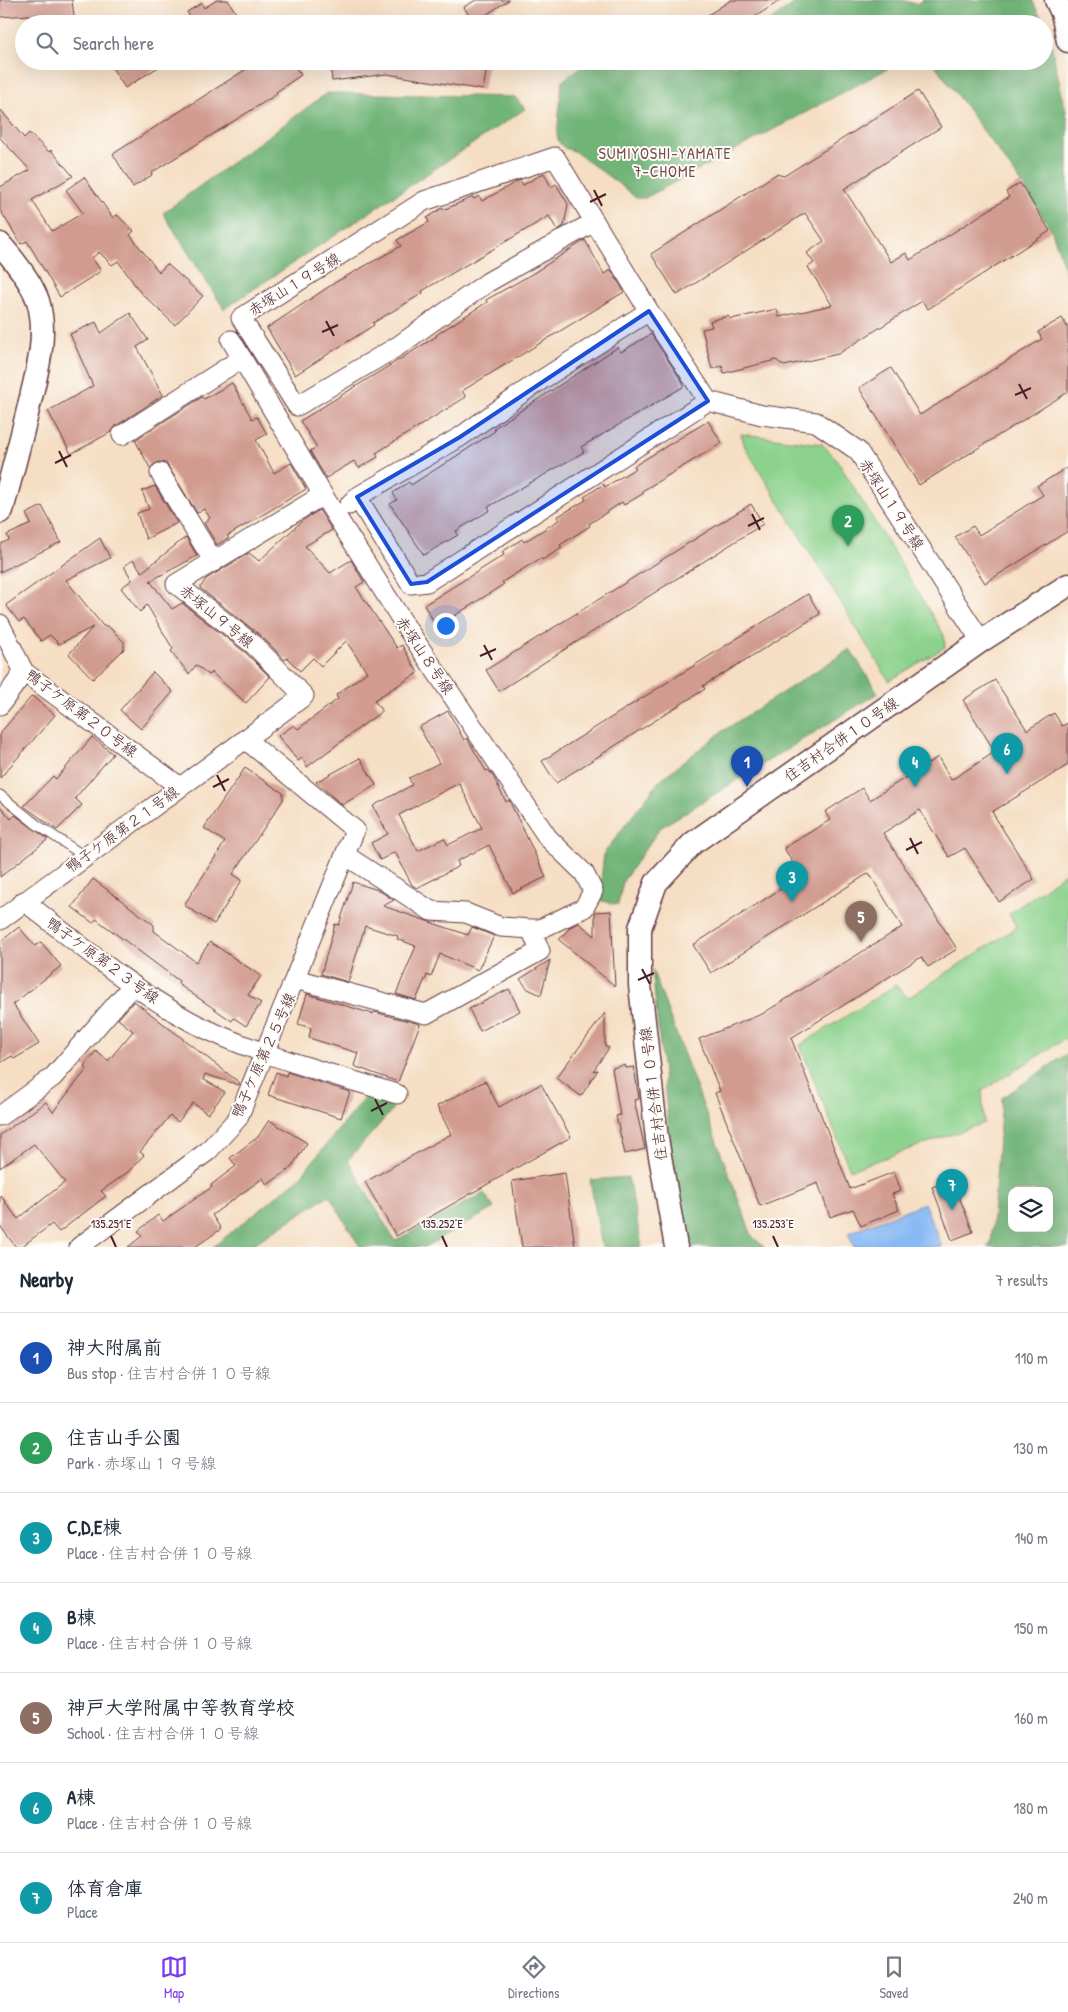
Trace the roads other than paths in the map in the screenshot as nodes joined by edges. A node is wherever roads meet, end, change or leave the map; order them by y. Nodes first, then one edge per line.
1 (1056, 0) edge
2 (1068, 41) edge
3 (594, 222) junction
4 (0, 244) edge
5 (649, 311) junction
6 (232, 340) dead end
7 (242, 358) junction
8 (708, 401) junction
9 (122, 434) dead end
10 (160, 473) dead end
11 (323, 495) junction
12 (357, 497) junction
13 (0, 512) edge
14 (337, 516) junction
15 (214, 562) junction
16 (1068, 585) edge
17 (0, 624) edge
18 (981, 641) junction
19 (24, 672) junction
20 (0, 705) edge
21 (244, 739) junction
22 (180, 787) junction
23 (0, 795) edge
24 (345, 855) junction
25 (84, 856) junction
26 (24, 901) junction
27 (0, 920) edge
28 (531, 928) junction
29 (296, 980) junction
30 (132, 986) junction
31 (266, 1053) junction
32 (398, 1094) dead end
33 (0, 1116) edge
34 (79, 1247) edge
35 (676, 1247) edge

1 - 2 street
3 - 3 street, 赤塚山１９号線
3 - 5 street, 赤塚山１９号線
4 - 13 street
5 - 8 street, 赤塚山１９号線
5 - 12 street
6 - 7 street, 赤塚山８号線
7 - 9 street
7 - 11 street, 赤塚山８号線
8 - 12 street
8 - 18 street, 赤塚山１９号線
10 - 15 street
11 - 14 street, 赤塚山８号線
11 - 15 street, 赤塚山９号線
12 - 14 street
14 - 28 street, 赤塚山８号線
15 - 21 street, 赤塚山９号線
16 - 18 street, 住吉村合併１０号線
17 - 19 street, 鴨子ケ原第２０号線
18 - 35 street, 住吉村合併１０号線
19 - 20 street
19 - 22 street, 鴨子ケ原第２０号線
21 - 22 street, 鴨子ケ原第２１号線
21 - 24 street, 鴨子ケ原第２５号線
22 - 25 street, 鴨子ケ原第２１号線
23 - 25 lane
24 - 28 street
24 - 29 street, 鴨子ケ原第２５号線
25 - 26 street, 鴨子ケ原第２１号線
26 - 27 street, 鴨子ケ原第２１号線
26 - 30 street, 鴨子ケ原第２３号線
28 - 29 street
29 - 31 street, 鴨子ケ原第２５号線
30 - 31 street, 鴨子ケ原第２３号線
30 - 33 street
31 - 32 street, 鴨子ケ原第２３号線
31 - 34 street, 鴨子ケ原第２５号線

